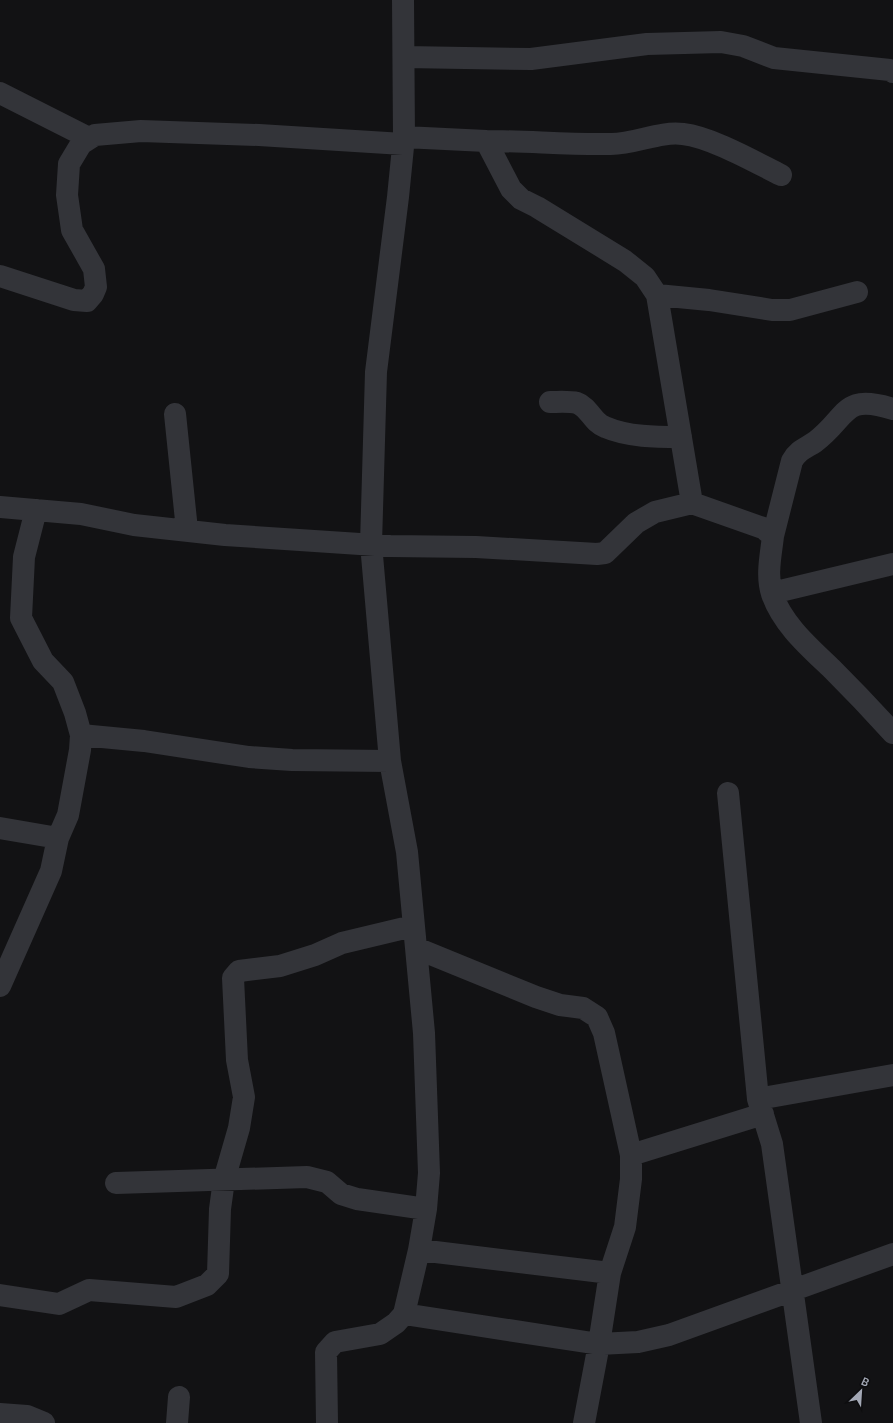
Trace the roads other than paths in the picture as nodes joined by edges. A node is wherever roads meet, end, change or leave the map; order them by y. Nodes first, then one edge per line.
1 (403, 0) edge
2 (405, 56) junction
3 (893, 72) edge
4 (0, 93) edge
5 (89, 138) junction
6 (403, 140) junction
7 (486, 141) junction
8 (781, 175) dead end
9 (0, 276) edge
10 (857, 292) dead end
11 (658, 295) junction
12 (550, 402) dead end
13 (893, 409) edge
14 (174, 414) dead end
15 (681, 437) junction
16 (692, 503) junction
17 (0, 507) edge
18 (36, 510) junction
19 (187, 530) junction
20 (773, 536) junction
21 (371, 544) junction
22 (893, 564) edge
23 (772, 593) junction
24 (884, 708) edge
25 (893, 733) edge
26 (81, 735) junction
27 (390, 761) junction
28 (728, 793) dead end
29 (0, 828) edge
30 (58, 838) junction
31 (413, 926) junction
32 (416, 948) junction
33 (0, 986) edge
34 (893, 1075) edge
35 (760, 1107) junction
36 (631, 1155) junction
37 (224, 1180) junction
38 (116, 1184) dead end
39 (426, 1209) junction
40 (419, 1250) junction
41 (893, 1254) edge
42 (610, 1273) junction
43 (792, 1289) junction
44 (0, 1295) edge
45 (404, 1314) junction
46 (599, 1344) junction
47 (179, 1397) dead end
48 (0, 1414) edge
49 (44, 1423) edge
50 (178, 1423) edge
51 (327, 1423) edge
52 (584, 1423) edge
53 (811, 1423) edge

1 - 2 street
2 - 3 street
2 - 6 street
4 - 5 street
5 - 6 street
5 - 9 street
6 - 7 street
6 - 21 street
7 - 8 street
7 - 11 street
10 - 11 street
11 - 15 street
12 - 15 street
13 - 20 street
14 - 19 street
15 - 16 street
16 - 20 street
16 - 21 street
17 - 18 street
18 - 19 street
18 - 26 street
19 - 21 street
20 - 23 street
21 - 27 street
22 - 23 street
23 - 24 street
24 - 25 street
26 - 27 street
26 - 30 street
27 - 31 street
28 - 35 street
29 - 30 street
30 - 33 street
31 - 32 street
31 - 37 street
32 - 36 street
32 - 39 street
34 - 35 street
35 - 36 street
35 - 43 street
36 - 42 street
37 - 38 street
37 - 39 street
37 - 44 street
39 - 40 street
40 - 42 street
40 - 45 street
41 - 43 street
42 - 46 street
43 - 46 street
43 - 53 street
45 - 46 street
45 - 51 street
46 - 52 street
47 - 50 street
48 - 49 street

